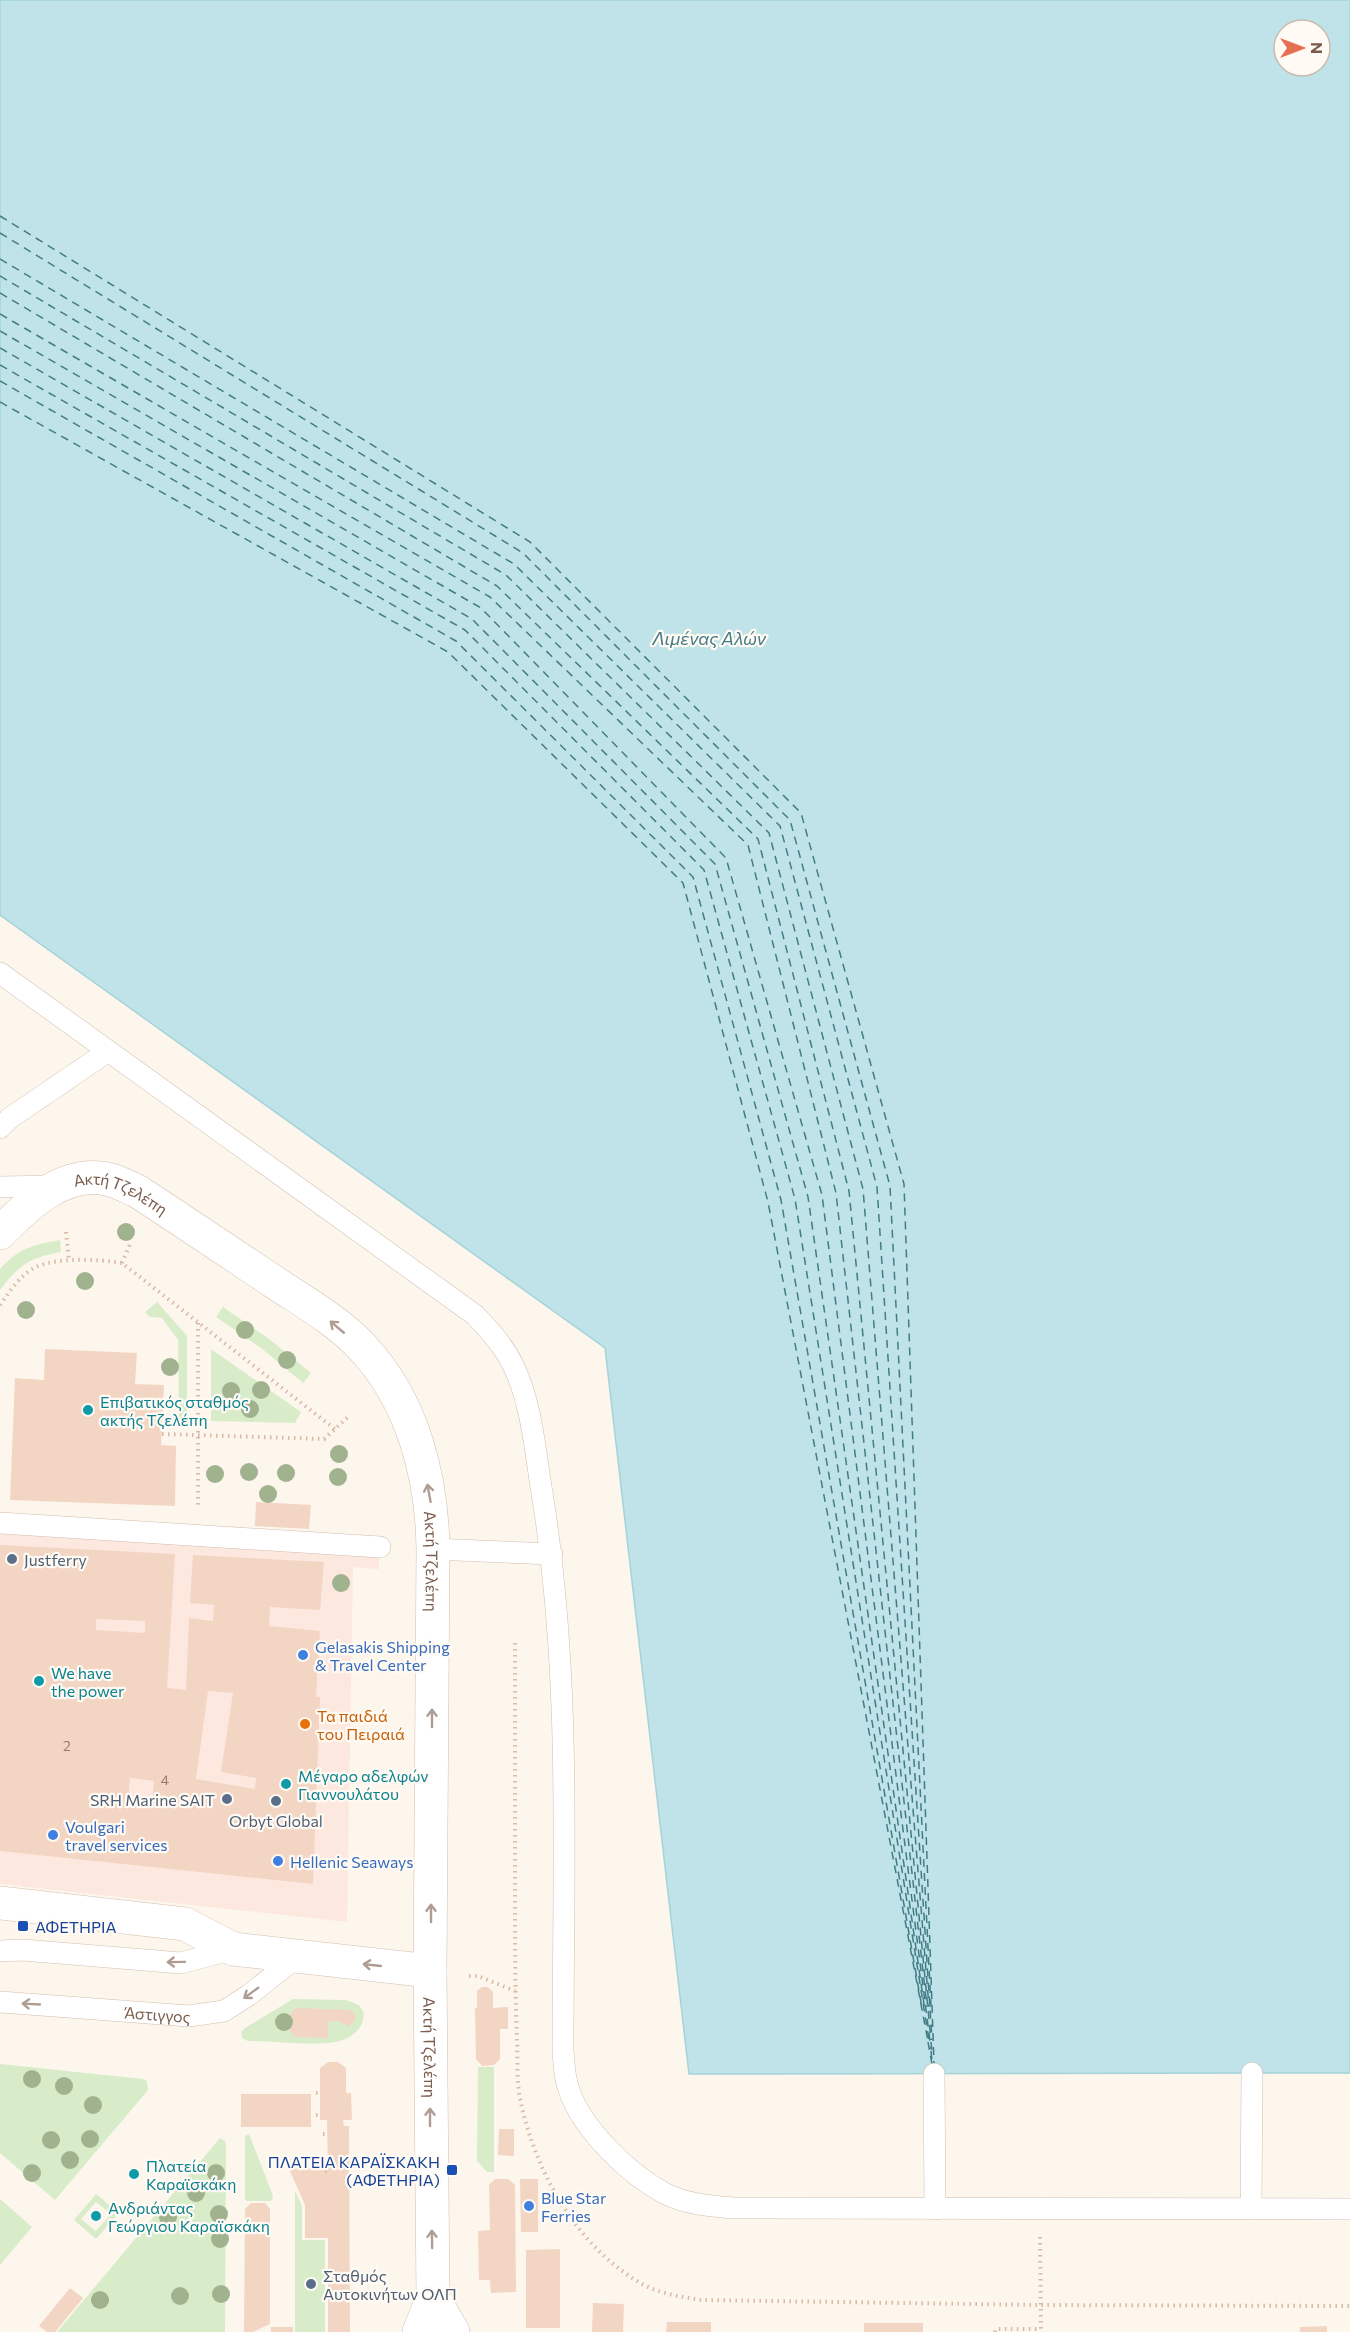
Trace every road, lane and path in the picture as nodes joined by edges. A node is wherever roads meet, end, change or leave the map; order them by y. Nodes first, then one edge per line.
1 (0, 973) edge
2 (107, 1052) junction
3 (0, 1128) edge
4 (60, 1185) junction
5 (0, 1187) edge
6 (66, 1232) dead end
7 (0, 1233) edge
8 (131, 1242) dead end
9 (69, 1260) junction
10 (122, 1263) junction
11 (0, 1305) edge
12 (198, 1322) junction
13 (348, 1417) dead end
14 (336, 1430) junction
15 (162, 1434) dead end
16 (198, 1435) junction
17 (0, 1523) edge
18 (198, 1535) junction
19 (380, 1547) dead end
20 (433, 1550) junction
21 (552, 1554) junction
22 (515, 1643) dead end
23 (0, 1903) edge
24 (233, 1949) junction
25 (0, 1951) edge
26 (297, 1957) junction
27 (430, 1971) junction
28 (469, 1976) dead end
29 (515, 1991) junction
30 (0, 2002) edge
31 (1252, 2073) dead end
32 (934, 2074) dead end
33 (935, 2209) junction
34 (1251, 2209) junction
35 (1350, 2209) edge
36 (1040, 2210) junction
37 (433, 2297) junction
38 (1039, 2306) junction
39 (1350, 2306) edge
40 (1041, 2330) edge
41 (419, 2332) edge
42 (453, 2332) edge
43 (996, 2332) edge

1 - 2 lane
2 - 3 lane
2 - 21 lane
4 - 5 lane
4 - 7 street, Ακτή Τζελέπη
20 -> 4 street, Ακτή Τζελέπη
6 - 9 path
8 - 10 path
9 - 10 path
9 - 11 path
10 - 12 path
12 - 14 path
12 - 16 path
13 - 14 path
14 - 16 path
15 - 16 path
16 - 18 path
17 - 18 lane
18 - 19 lane
20 - 21 lane
27 -> 20 street, Ακτή Τζελέπη
21 - 33 lane
22 - 29 path
23 - 24 street
24 -> 25 lane
24 - 26 street
27 -> 26 street
26 -> 30 lane, Άστιγγος
37 -> 27 street, Ακτή Τζελέπη
28 - 29 path
29 - 38 path
31 - 34 lane
32 - 33 lane
33 - 36 lane
34 - 35 lane
34 - 36 lane
36 - 38 path
37 - 41 street, Ακτή Τζελέπη
37 - 42 street, Ακτή Τζελέπη
38 - 39 path
38 - 40 path
40 - 43 path

